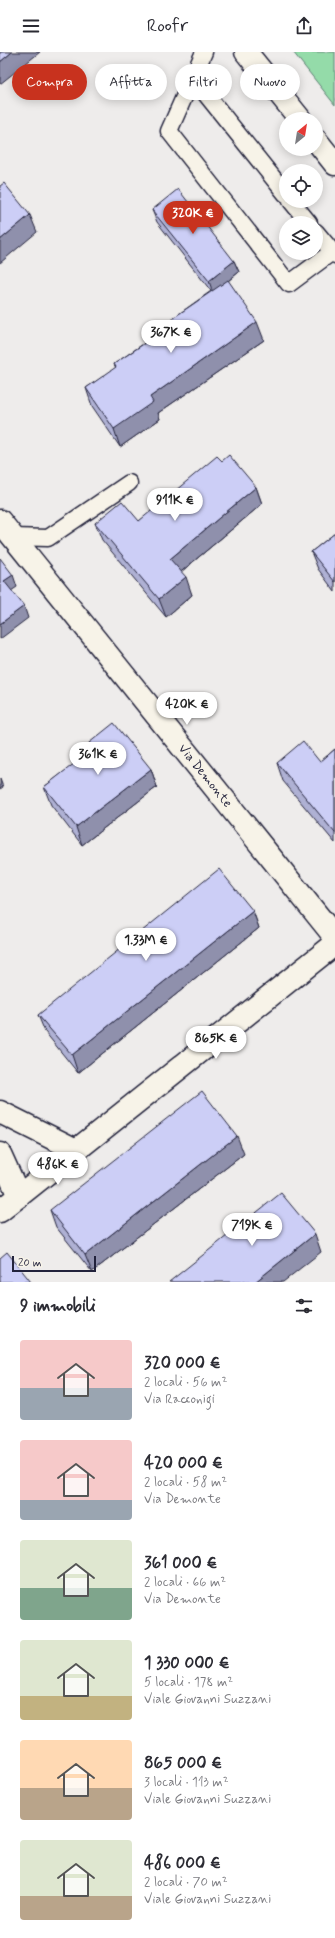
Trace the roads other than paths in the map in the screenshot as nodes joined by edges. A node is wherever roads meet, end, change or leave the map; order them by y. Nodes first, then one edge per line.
1 (204, 52) edge
2 (246, 52) edge
3 (199, 64) edge
4 (183, 100) edge
5 (211, 100) edge
6 (294, 112) edge
7 (323, 149) edge
8 (335, 164) edge
9 (279, 185) edge
10 (297, 208) edge
11 (303, 216) edge
12 (323, 241) edge
13 (333, 253) edge
14 (129, 483) dead end
15 (6, 529) edge
16 (335, 937) edge
17 (335, 944) edge
18 (0, 1112) edge
19 (76, 1150) junction
20 (0, 1154) edge
21 (19, 1196) junction
22 (0, 1211) edge

1 - 3 lane
2 - 6 street
4 - 13 lane
5 - 9 lane
7 - 8 street
10 - 11 lane
12 - 13 lane
14 - 15 lane
15 - 16 street, Via Demonte
17 - 19 street
18 - 19 street
19 - 21 street
20 - 21 street
21 - 22 street

